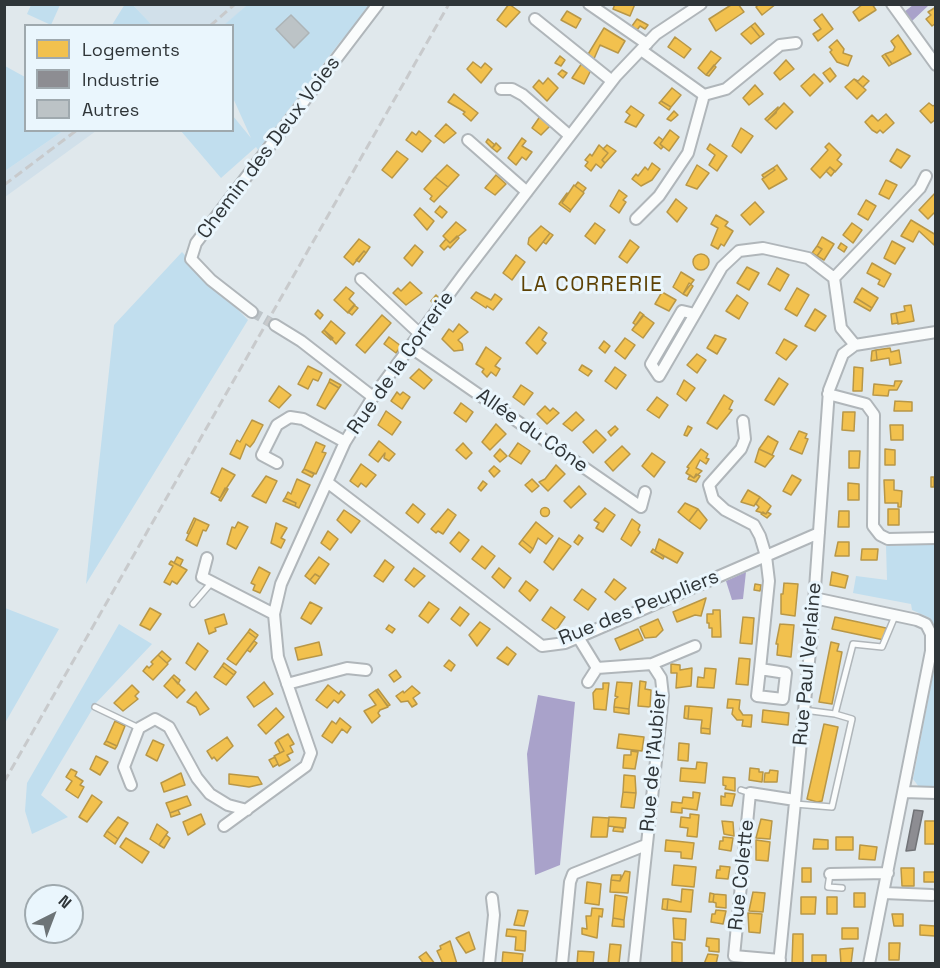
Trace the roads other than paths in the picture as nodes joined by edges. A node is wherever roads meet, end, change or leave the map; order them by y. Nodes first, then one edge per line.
1 (378, 4) edge
2 (589, 4) edge
3 (701, 4) edge
4 (892, 4) edge
5 (535, 19) dead end
6 (796, 43) dead end
7 (644, 47) junction
8 (936, 65) edge
9 (612, 81) junction
10 (501, 89) dead end
11 (704, 95) junction
12 (570, 136) junction
13 (468, 140) dead end
14 (926, 176) dead end
15 (527, 192) junction
16 (636, 219) dead end
17 (834, 278) junction
18 (361, 279) dead end
19 (252, 312) tunnel mouth
20 (695, 314) junction
21 (275, 325) tunnel mouth
22 (936, 332) edge
23 (420, 334) junction
24 (855, 345) junction
25 (410, 347) junction
26 (828, 394) junction
27 (373, 397) junction
28 (743, 422) dead end
29 (345, 442) junction
30 (277, 463) dead end
31 (327, 482) junction
32 (645, 492) dead end
33 (819, 532) junction
34 (936, 538) edge
35 (766, 556) junction
36 (207, 558) dead end
37 (212, 582) junction
38 (814, 598) junction
39 (193, 604) dead end
40 (274, 614) junction
41 (895, 616) junction
42 (578, 637) junction
43 (695, 646) dead end
44 (652, 664) junction
45 (597, 668) junction
46 (760, 669) dead end
47 (366, 670) dead end
48 (588, 682) dead end
49 (287, 684) junction
50 (95, 707) dead end
51 (804, 710) junction
52 (835, 714) junction
53 (139, 728) junction
54 (131, 785) dead end
55 (904, 792) junction
56 (936, 793) edge
57 (795, 802) junction
58 (247, 810) junction
59 (224, 826) dead end
60 (646, 845) junction
61 (888, 873) junction
62 (830, 874) joint
63 (842, 888) dead end
64 (884, 893) junction
65 (932, 895) dead end
66 (492, 898) dead end
67 (780, 962) edge
68 (489, 963) edge
69 (562, 963) edge
70 (634, 963) edge
71 (868, 963) edge

1 - 19 street, Chemin des Deux Voies
2 - 7 street
3 - 7 street, Rue de la Correrie
4 - 8 street
5 - 9 street
6 - 11 street
7 - 9 street, Rue de la Correrie
7 - 11 street
9 - 12 street, Rue de la Correrie
10 - 12 street
11 - 16 street
12 - 15 street, Rue de la Correrie
13 - 15 street
14 - 17 street
15 - 23 street, Rue de la Correrie
17 - 20 street
17 - 24 street
18 - 23 street
20 - 20 street
21 - 27 street
22 - 24 street
23 - 25 street, Rue de la Correrie
24 - 26 street, Rue Paul Verlaine
25 - 27 street, Rue de la Correrie
25 - 32 street, Allée du Cône
26 - 33 street, Rue Paul Verlaine
26 - 34 street
27 - 29 street, Rue de la Correrie
28 - 35 street
29 - 30 street
29 - 31 street, Rue de la Correrie
31 - 40 street, Rue de la Correrie
31 - 42 street, Rue des Peupliers
33 - 35 street, Rue des Peupliers
33 - 38 street, Rue Paul Verlaine
35 - 42 street, Rue des Peupliers
35 - 46 street
36 - 37 street
37 - 39 lane
37 - 40 street
38 - 41 street
38 - 51 street, Rue Paul Verlaine
40 - 49 street, Rue de la Correrie
41 - 52 lane
41 - 55 street
42 - 45 street
43 - 44 street
44 - 45 street, Rue de l'Aubier
44 - 60 street, Rue de l'Aubier
45 - 48 street
47 - 49 street
49 - 58 street, Rue de la Correrie
50 - 53 lane
51 - 52 lane
51 - 57 street, Rue Paul Verlaine
52 - 57 lane
53 - 54 street
53 - 58 street
55 - 56 street
55 - 61 street
57 - 67 street, Rue Paul Verlaine
57 - 67 street, Rue Colette
58 - 59 street, Rue de la Correrie
60 - 69 street, Rue de l'Aubier
60 - 70 street, Rue de l'Aubier
61 - 62 street
61 - 64 street
62 - 63 lane
64 - 65 street
64 - 71 street
66 - 68 street

